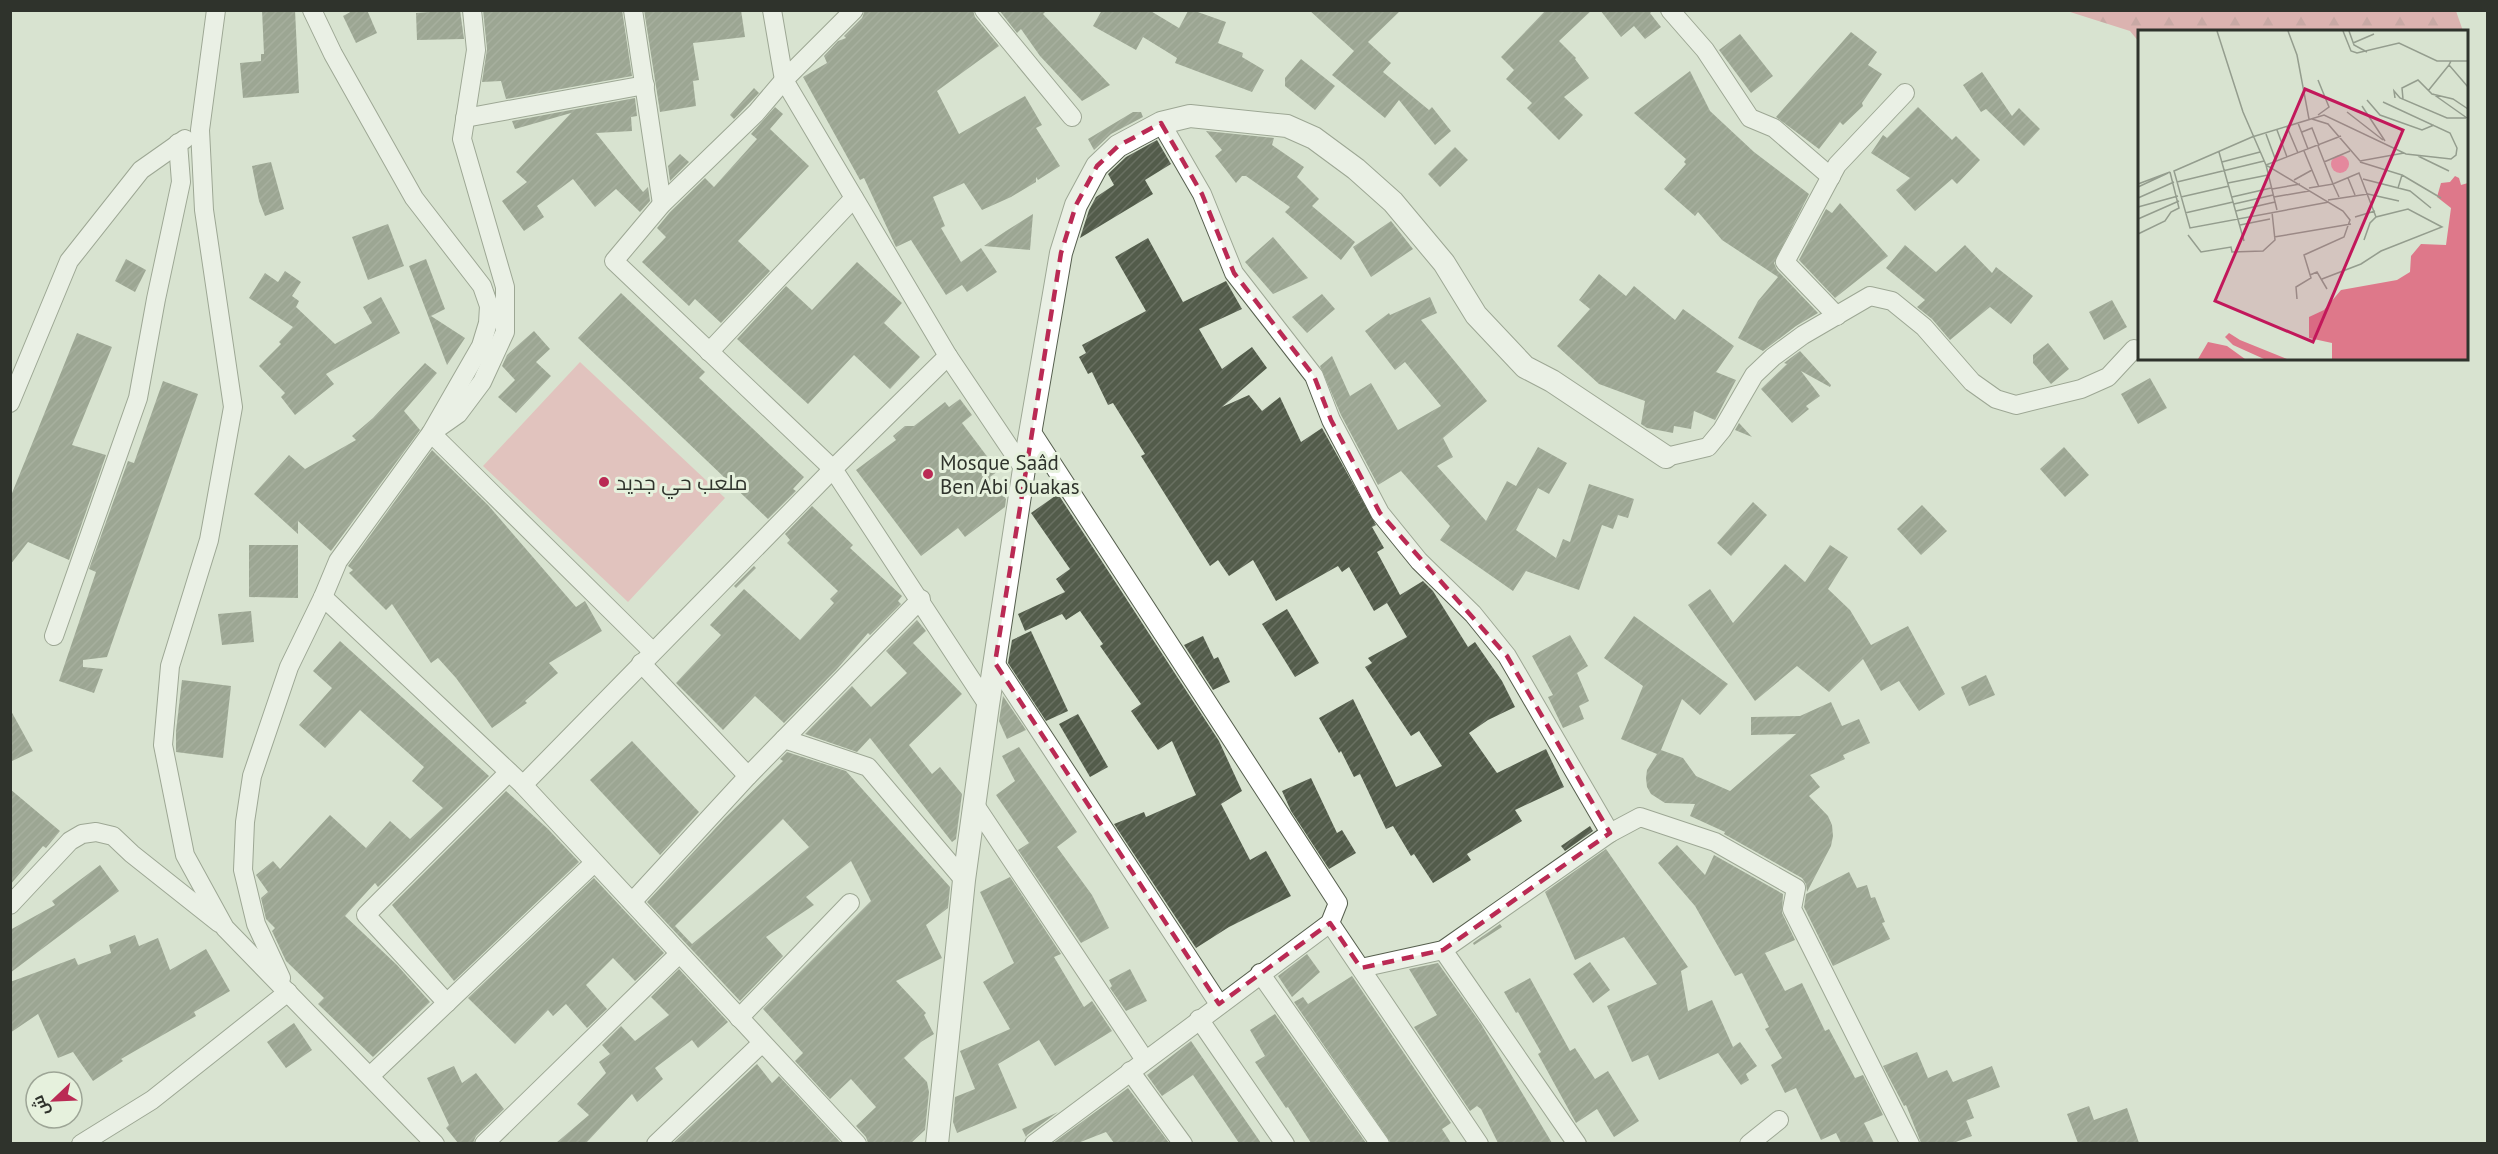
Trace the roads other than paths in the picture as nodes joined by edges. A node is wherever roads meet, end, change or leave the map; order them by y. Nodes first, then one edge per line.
1 (216, 10) edge
2 (312, 10) edge
3 (472, 10) edge
4 (633, 10) edge
5 (772, 10) edge
6 (854, 10) edge
7 (984, 10) edge
8 (1670, 10) edge
9 (784, 80) junction
10 (645, 85) junction
11 (1905, 93) dead end
12 (1072, 117) dead end
13 (465, 118) junction
14 (1161, 123) junction
15 (200, 130) junction
16 (178, 143) junction
17 (1831, 177) junction
18 (854, 198) junction
19 (662, 204) junction
20 (1837, 316) junction
21 (2134, 349) dead end
22 (709, 352) junction
23 (948, 356) junction
24 (10, 403) edge
25 (1031, 431) junction
26 (432, 433) junction
27 (1666, 457) joint
28 (833, 469) junction
29 (1024, 469) junction
30 (323, 597) junction
31 (921, 599) junction
32 (54, 636) dead end
33 (646, 657) junction
34 (995, 663) junction
35 (988, 705) junction
36 (784, 739) junction
37 (748, 776) junction
38 (516, 779) junction
39 (975, 805) junction
40 (1610, 833) junction
41 (594, 863) junction
42 (964, 880) junction
43 (632, 902) junction
44 (850, 903) dead end
45 (10, 905) edge
46 (1330, 923) junction
47 (225, 928) junction
48 (1443, 950) junction
49 (679, 954) junction
50 (1361, 968) junction
51 (1260, 973) junction
52 (288, 992) junction
53 (447, 1003) junction
54 (1219, 1004) junction
55 (739, 1018) junction
56 (1199, 1019) junction
57 (762, 1043) junction
58 (1138, 1065) junction
59 (370, 1076) junction
60 (1779, 1120) dead end
61 (847, 1140) edge
62 (81, 1143) edge
63 (435, 1143) edge
64 (484, 1143) edge
65 (656, 1143) edge
66 (937, 1143) edge
67 (1034, 1143) edge
68 (1183, 1143) edge
69 (1285, 1143) edge
70 (1380, 1143) edge
71 (1479, 1143) edge
72 (1577, 1143) edge
73 (1749, 1143) edge
74 (1910, 1143) edge

1 - 15 street
2 - 26 street
3 - 13 street
4 - 10 street
5 - 9 street
6 - 9 street
7 - 12 street
8 - 17 street
9 - 18 street
9 - 19 street
10 - 13 street
10 - 19 street
11 - 17 street
13 - 26 street
14 - 25 street
14 - 27 street
14 - 40 street
15 - 16 street
15 - 47 street
16 - 24 street
16 - 32 street
17 - 20 street
18 - 22 street
18 - 23 street
19 - 22 street
20 - 21 street
20 - 27 street
22 - 28 street
23 - 28 street
23 - 29 street
25 - 29 street
25 - 46 street
26 - 30 street
26 - 33 street
28 - 31 street
28 - 33 street
29 - 34 street
30 - 38 street
30 - 52 street
31 - 35 street
31 - 36 street
33 - 37 street
33 - 38 street
34 - 35 street
34 - 54 street
35 - 39 street
36 - 37 street
36 - 42 street
37 - 43 street
38 - 41 street
38 - 53 street
39 - 42 street
39 - 58 street
40 - 48 street
40 - 74 street
41 - 43 street
41 - 53 street
42 - 66 street
43 - 49 street
44 - 55 street
45 - 47 street
46 - 50 street
46 - 51 street
47 - 52 street
48 - 50 street
48 - 72 street
49 - 55 street
49 - 64 street
50 - 71 street
51 - 54 street
51 - 70 street
52 - 59 street
52 - 62 street
53 - 59 street
54 - 56 street
55 - 57 street
56 - 58 street
56 - 69 street
57 - 61 street
57 - 65 street
58 - 67 street
58 - 68 street
59 - 63 street
60 - 73 street

